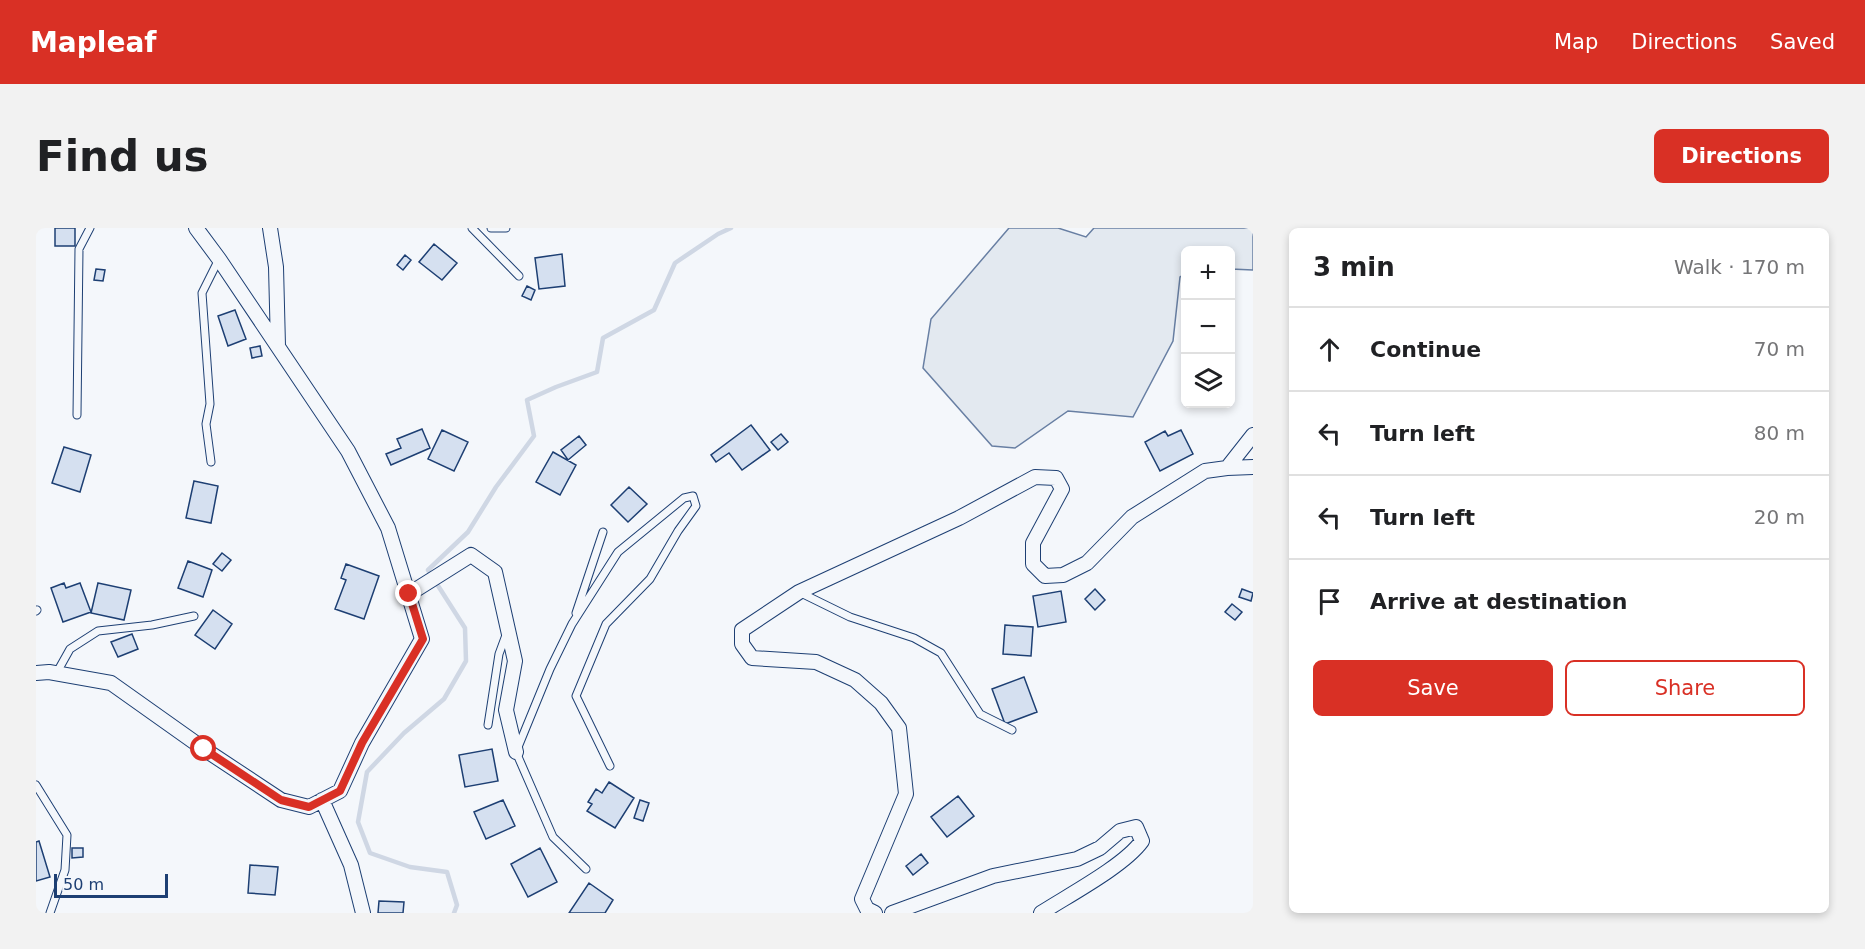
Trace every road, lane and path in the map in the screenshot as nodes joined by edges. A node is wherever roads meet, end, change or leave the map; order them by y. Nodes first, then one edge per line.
1 (90, 228) edge
2 (196, 228) edge
3 (270, 228) edge
4 (472, 228) edge
5 (491, 228) edge
6 (506, 228) edge
7 (219, 259) junction
8 (519, 276) dead end
9 (278, 346) junction
10 (77, 415) dead end
11 (1253, 435) edge
12 (211, 462) dead end
13 (1253, 467) edge
14 (1227, 468) junction
15 (603, 532) dead end
16 (799, 592) junction
17 (409, 594) junction
18 (194, 616) dead end
19 (572, 624) junction
20 (508, 630) junction
21 (36, 672) edge
22 (56, 674) junction
23 (488, 724) dead end
24 (1012, 729) dead end
25 (516, 752) junction
26 (610, 766) dead end
27 (36, 785) edge
28 (322, 800) junction
29 (586, 868) dead end
30 (50, 913) edge
31 (363, 913) edge
32 (875, 913) edge
33 (892, 913) edge
34 (1041, 913) edge

1 - 10 lane
2 - 7 street
3 - 9 street
4 - 8 lane
5 - 6 lane
7 - 9 street
7 - 12 lane
9 - 17 street
11 - 14 street
13 - 14 street
14 - 16 street
15 - 19 lane
16 - 24 lane
16 - 32 street
17 - 20 street
17 - 28 street
18 - 22 lane
19 - 25 lane
19 - 26 lane
20 - 23 lane
20 - 25 street
21 - 22 street
22 - 28 street
25 - 29 lane
27 - 30 lane
28 - 31 street
33 - 34 street

